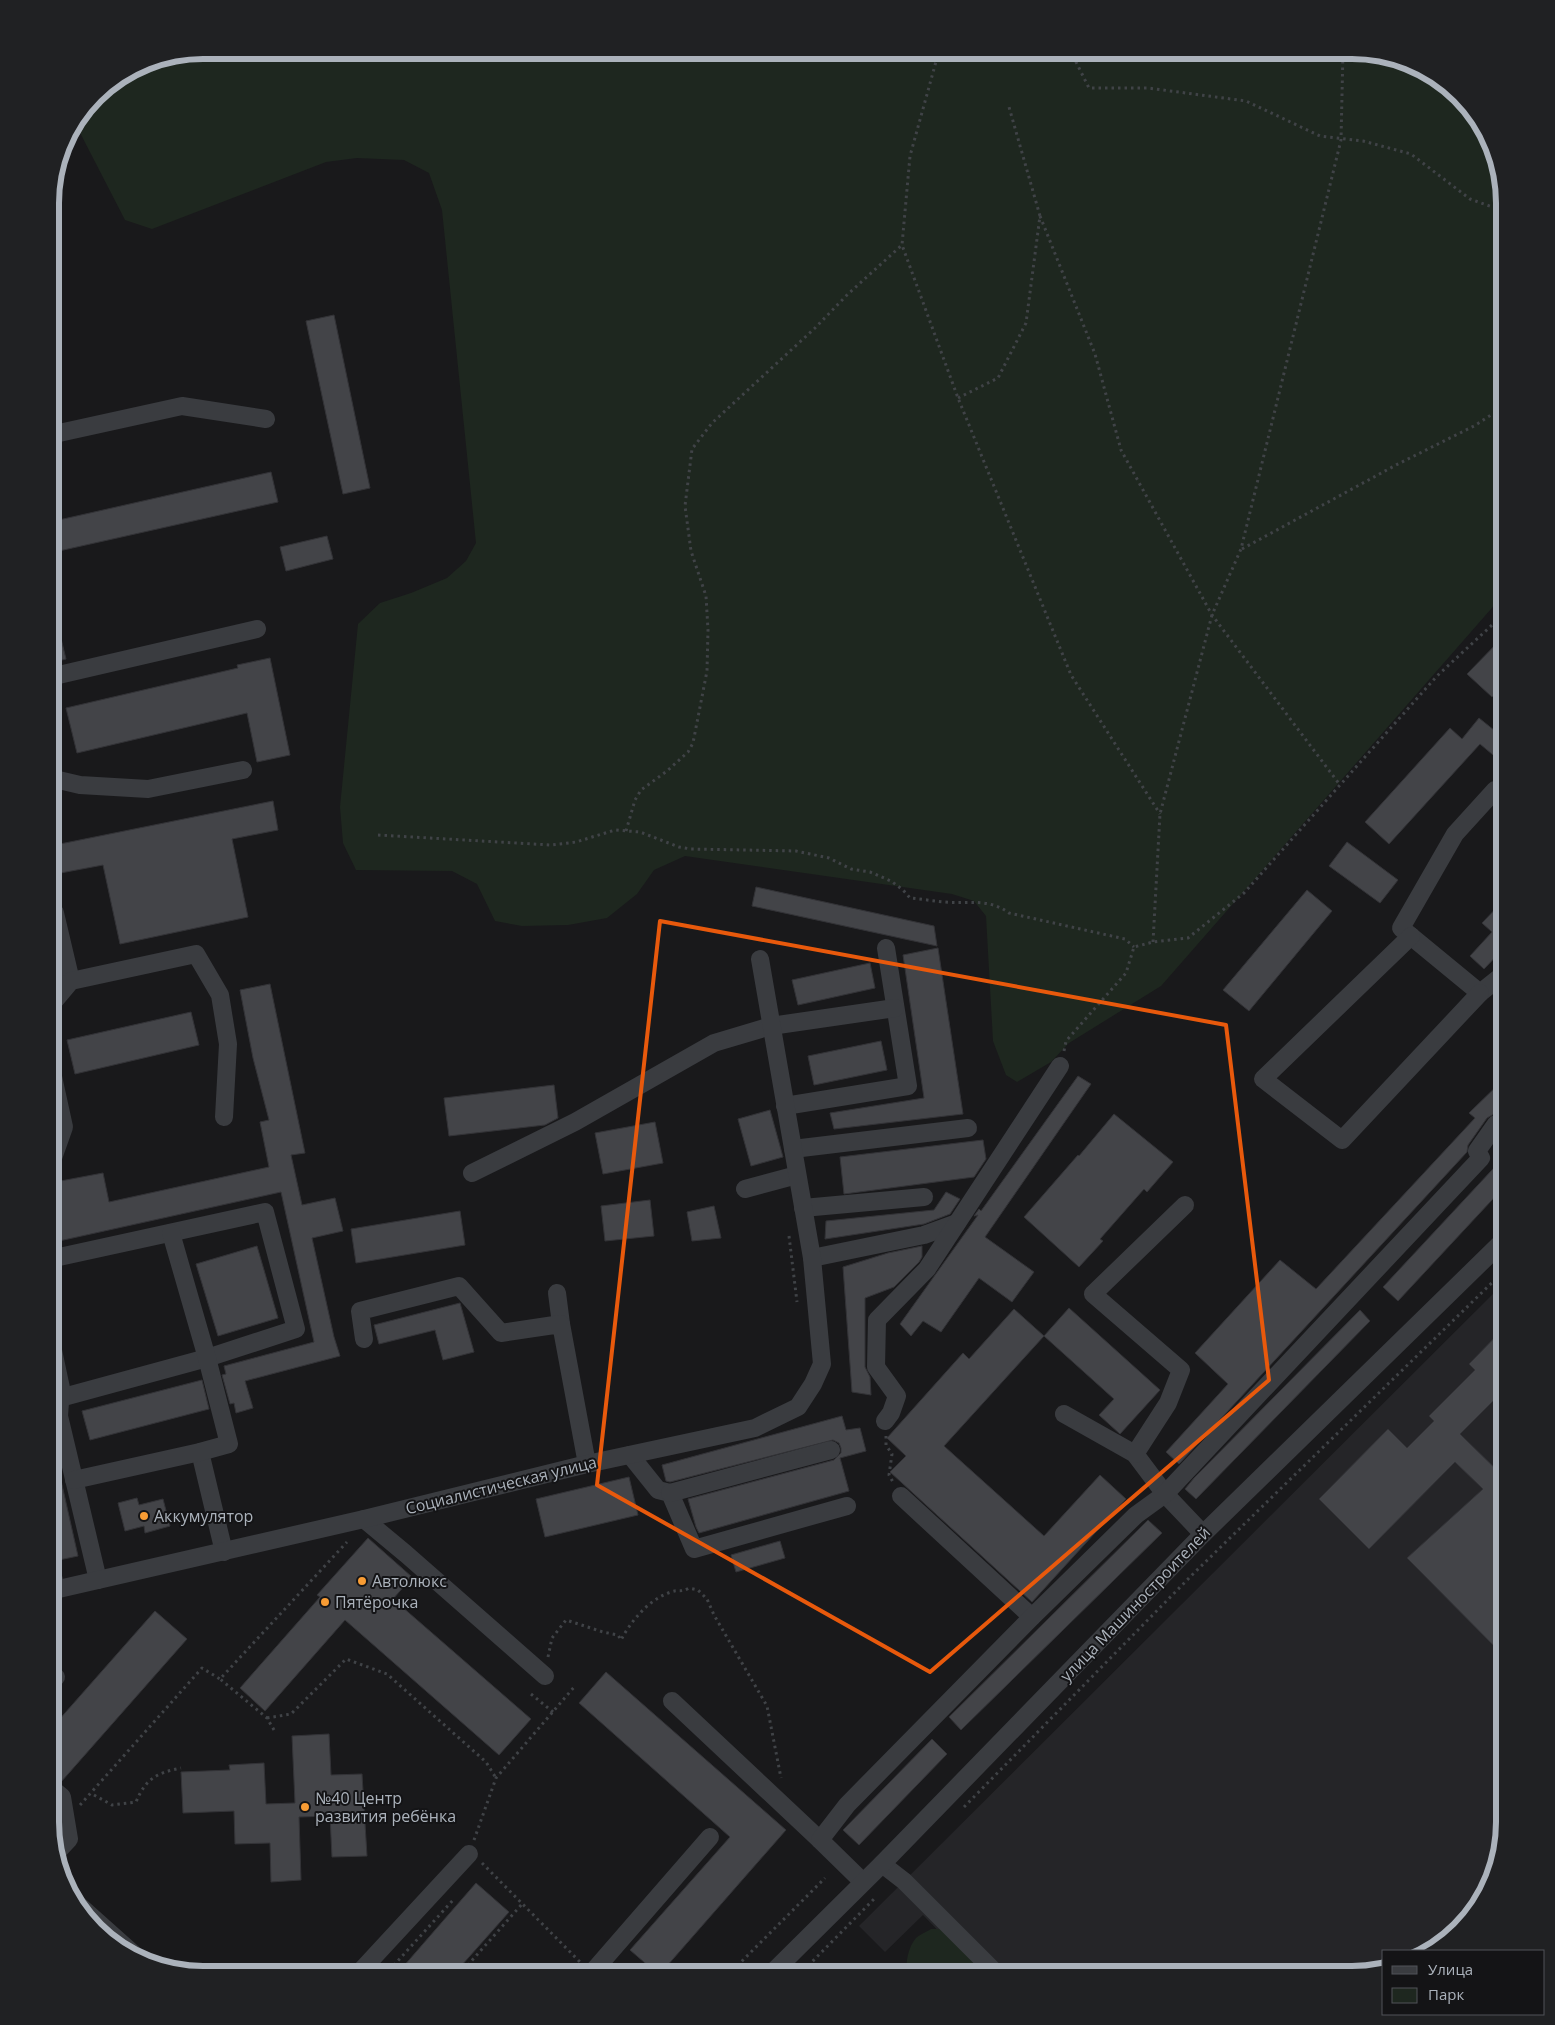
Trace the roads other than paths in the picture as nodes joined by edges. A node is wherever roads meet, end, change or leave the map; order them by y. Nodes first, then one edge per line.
1 (266, 419) dead end
2 (59, 433) edge
3 (257, 629) dead end
4 (59, 676) edge
5 (243, 770) dead end
6 (59, 780) edge
7 (1495, 790) dead end
8 (59, 930) edge
9 (1411, 936) junction
10 (886, 948) dead end
11 (760, 959) dead end
12 (1496, 980) edge
13 (71, 981) junction
14 (1480, 993) junction
15 (59, 995) edge
16 (895, 1008) junction
17 (771, 1026) junction
18 (1060, 1066) road end
19 (59, 1104) edge
20 (785, 1106) junction
21 (224, 1117) dead end
22 (1496, 1124) edge
23 (968, 1128) dead end
24 (59, 1141) edge
25 (793, 1149) junction
26 (472, 1173) dead end
27 (797, 1175) junction
28 (745, 1189) dead end
29 (924, 1197) dead end
30 (1185, 1204) dead end
31 (803, 1208) junction
32 (957, 1223) junction
33 (171, 1233) junction
34 (1496, 1248) edge
35 (59, 1257) edge
36 (812, 1258) junction
37 (557, 1293) dead end
38 (561, 1324) junction
39 (364, 1339) dead end
40 (207, 1358) junction
41 (59, 1379) edge
42 (60, 1398) junction
43 (1064, 1414) dead end
44 (885, 1420) road end
45 (831, 1450) dead end
46 (200, 1452) junction
47 (1135, 1454) junction
48 (630, 1455) junction
49 (587, 1464) junction
50 (74, 1480) junction
51 (670, 1493) junction
52 (1165, 1494) junction
53 (901, 1496) road end
54 (848, 1506) dead end
55 (364, 1519) junction
56 (1203, 1534) junction
57 (224, 1552) junction
58 (98, 1580) junction
59 (59, 1589) edge
60 (1032, 1617) junction
61 (541, 1673) road end
62 (672, 1701) dead end
63 (59, 1794) edge
64 (710, 1837) dead end
65 (820, 1840) junction
66 (61, 1847) edge
67 (469, 1854) road end
68 (882, 1864) junction
69 (863, 1882) junction
70 (365, 1966) edge
71 (598, 1966) edge
72 (779, 1966) edge
73 (989, 1966) edge

1 - 2 street
3 - 4 street
5 - 6 street
7 - 9 street
8 - 13 street
9 - 14 street
9 - 14 street
10 - 16 street
11 - 17 street, Социалистическая улица
12 - 14 street
13 - 15 street
13 - 21 street
16 - 17 street
16 - 20 street
17 - 20 street, Социалистическая улица
17 - 26 street
18 - 32 street
19 - 24 street
20 - 25 street, Социалистическая улица
22 - 52 street
23 - 25 street
25 - 27 street, Социалистическая улица
27 - 28 street
27 - 31 street, Социалистическая улица
29 - 31 street
30 - 47 street
31 - 36 street, Социалистическая улица
32 - 36 street
32 - 44 street
33 - 35 street
33 - 40 street
33 - 40 street
34 - 56 street, улица Машиностроителей
36 - 48 street, Социалистическая улица
37 - 38 street
38 - 39 street
38 - 49 street
40 - 42 street
40 - 46 street
41 - 42 street
42 - 50 street
43 - 47 street
45 - 51 street
46 - 50 street
46 - 57 street
47 - 52 street
48 - 49 street, Социалистическая улица
48 - 51 street
49 - 55 street, Социалистическая улица
50 - 58 street
51 - 54 street
52 - 56 street
52 - 60 street
53 - 60 street
55 - 57 street, Социалистическая улица
55 - 61 street
56 - 68 street, улица Машиностроителей
57 - 58 street, Социалистическая улица
58 - 59 street, Социалистическая улица
60 - 65 street
62 - 65 street
63 - 66 street
64 - 71 street
65 - 69 street
67 - 70 street
68 - 69 street, улица Машиностроителей
68 - 73 street
69 - 72 street, улица Машиностроителей

